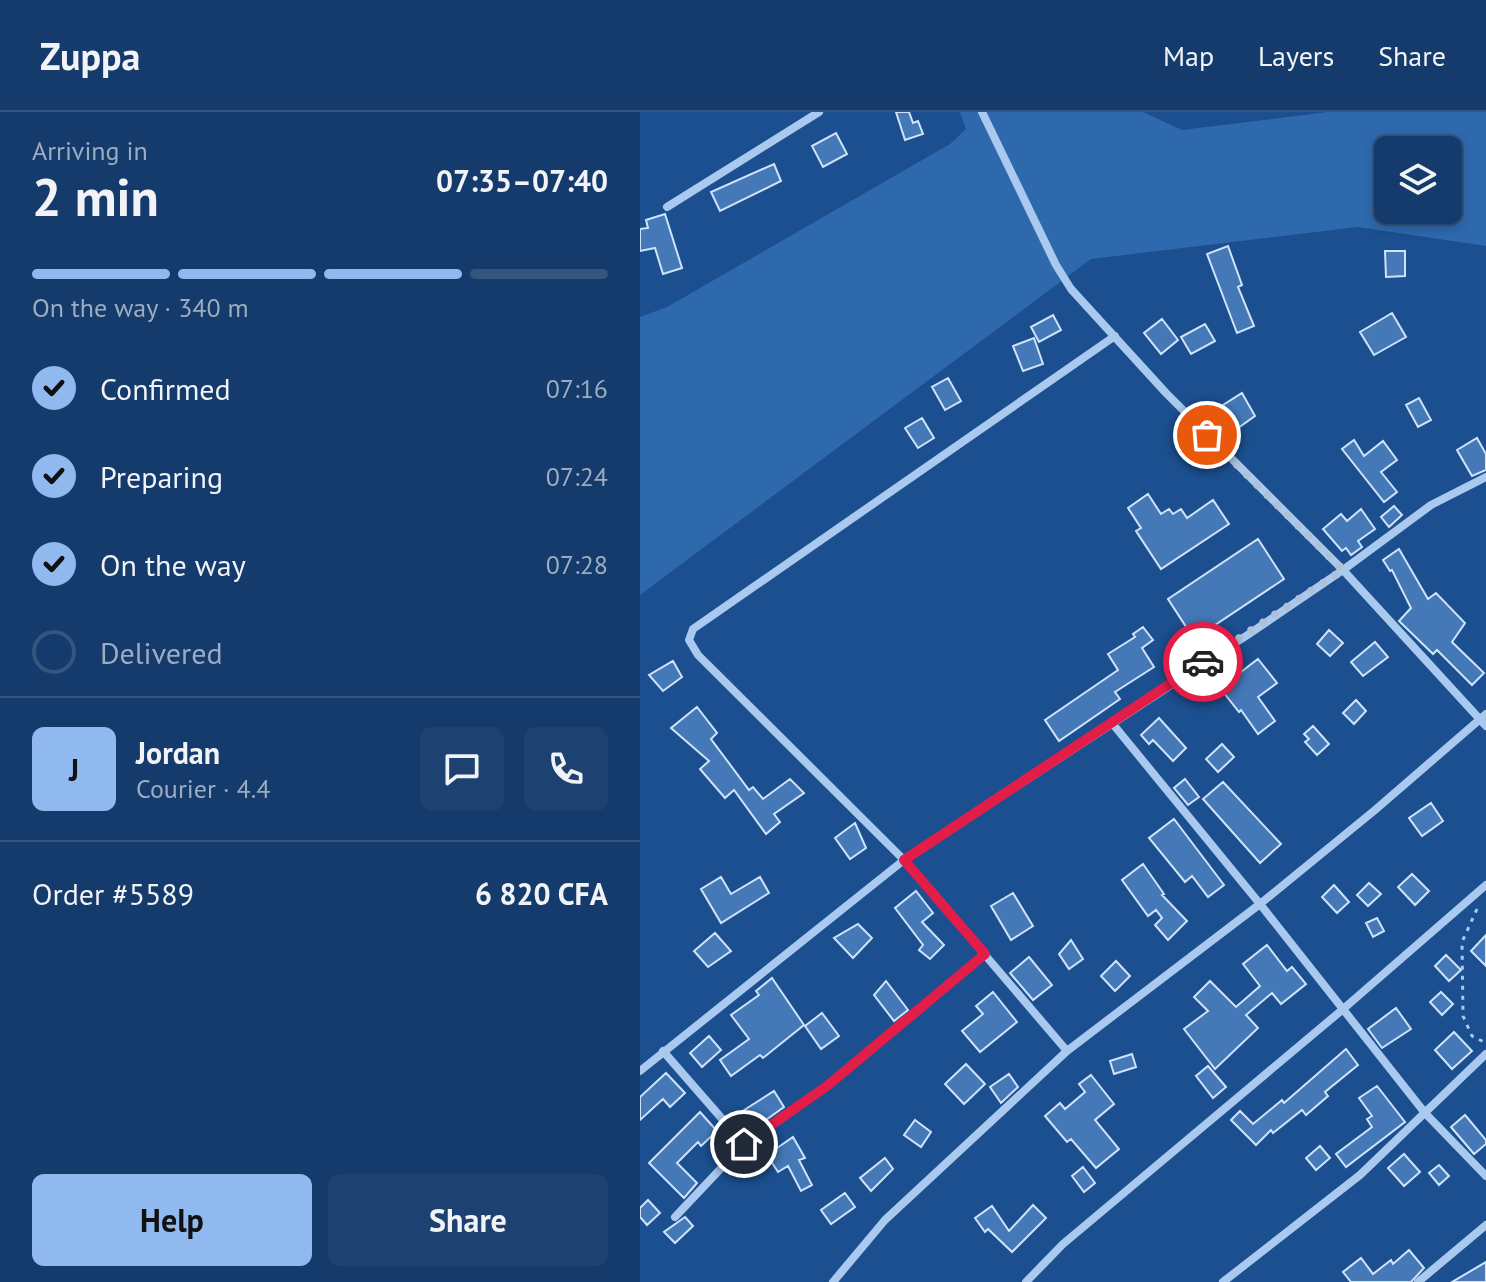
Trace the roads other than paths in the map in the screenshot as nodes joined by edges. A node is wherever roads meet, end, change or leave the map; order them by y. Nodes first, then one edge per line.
1 (819, 112) edge
2 (982, 112) edge
3 (667, 207) dead end
4 (1115, 336) junction
5 (1486, 477) edge
6 (1343, 570) junction
7 (1484, 720) edge
8 (1112, 723) junction
9 (904, 860) junction
10 (1486, 885) edge
11 (1260, 904) junction
12 (985, 954) junction
13 (1342, 1010) junction
14 (663, 1051) junction
15 (1067, 1051) junction
16 (1486, 1054) edge
17 (640, 1071) edge
18 (1425, 1113) junction
19 (744, 1144) junction
20 (1486, 1176) edge
21 (675, 1217) dead end
22 (1486, 1225) edge
23 (833, 1282) edge
24 (1026, 1282) edge
25 (1223, 1282) edge
26 (1418, 1282) edge

1 - 3 street
2 - 4 street
4 - 6 street
4 - 9 street
5 - 6 street
6 - 7 street
6 - 8 street
7 - 11 street
8 - 9 street
8 - 11 street
9 - 12 street
9 - 14 street
10 - 13 street
11 - 13 street
11 - 15 street
12 - 15 street
12 - 19 street
13 - 18 street
13 - 24 street
14 - 17 street
14 - 19 street
15 - 23 street
16 - 18 street
18 - 20 street
18 - 25 street
19 - 21 street
22 - 26 street

